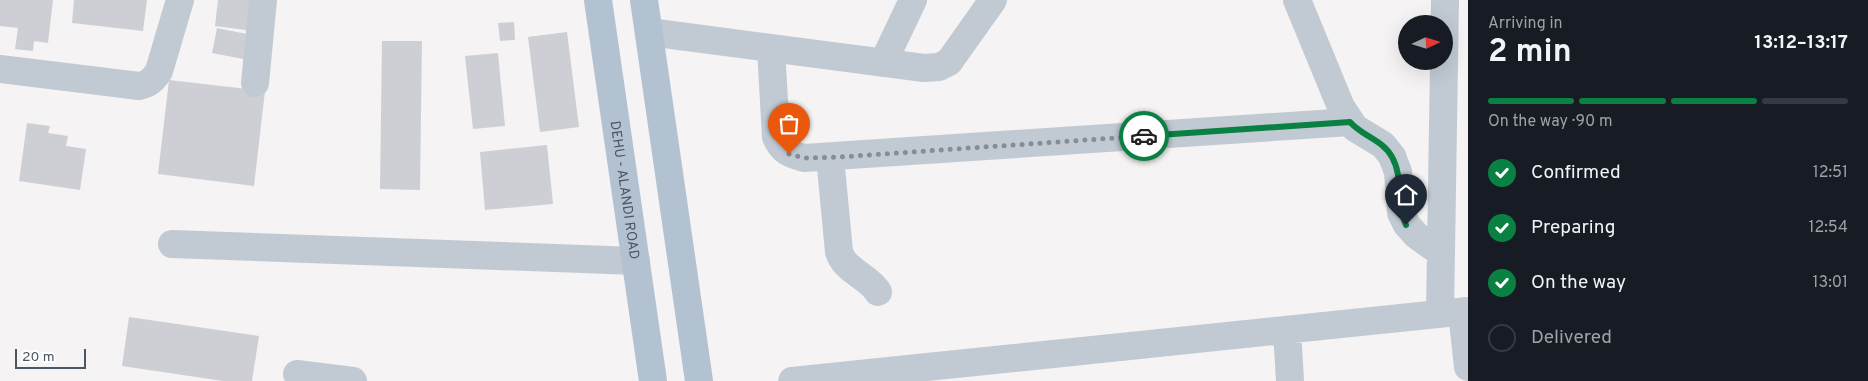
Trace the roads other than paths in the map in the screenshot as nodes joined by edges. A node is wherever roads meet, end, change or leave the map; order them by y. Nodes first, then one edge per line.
1 (180, 0) edge
2 (263, 0) edge
3 (598, 0) edge
4 (644, 0) edge
5 (913, 0) edge
6 (993, 0) edge
7 (1297, 0) edge
8 (1445, 0) edge
9 (649, 32) junction
10 (771, 48) junction
11 (883, 63) junction
12 (0, 69) edge
13 (255, 83) dead end
14 (1350, 122) junction
15 (830, 157) junction
16 (172, 244) dead end
17 (1441, 253) junction
18 (636, 261) junction
19 (878, 292) dead end
20 (1457, 312) edge
21 (1286, 330) junction
22 (1468, 367) edge
23 (297, 374) dead end
24 (353, 381) edge
25 (654, 381) edge
26 (699, 381) edge
27 (792, 381) edge
28 (1290, 381) edge

1 - 12 lane
2 - 13 lane
3 - 18 main road, DEHU - ALANDI ROAD
4 - 9 main road
5 - 11 lane
6 - 11 lane
7 - 14 lane
8 - 17 lane
9 - 10 lane
9 - 26 main road
10 - 11 lane
10 - 15 lane
14 - 15 lane
14 - 17 lane
15 - 19 lane
16 - 18 lane
17 - 20 lane
18 - 25 main road, DEHU - ALANDI ROAD
20 - 21 lane
20 - 22 lane
21 - 27 lane
21 - 28 lane
23 - 24 lane

